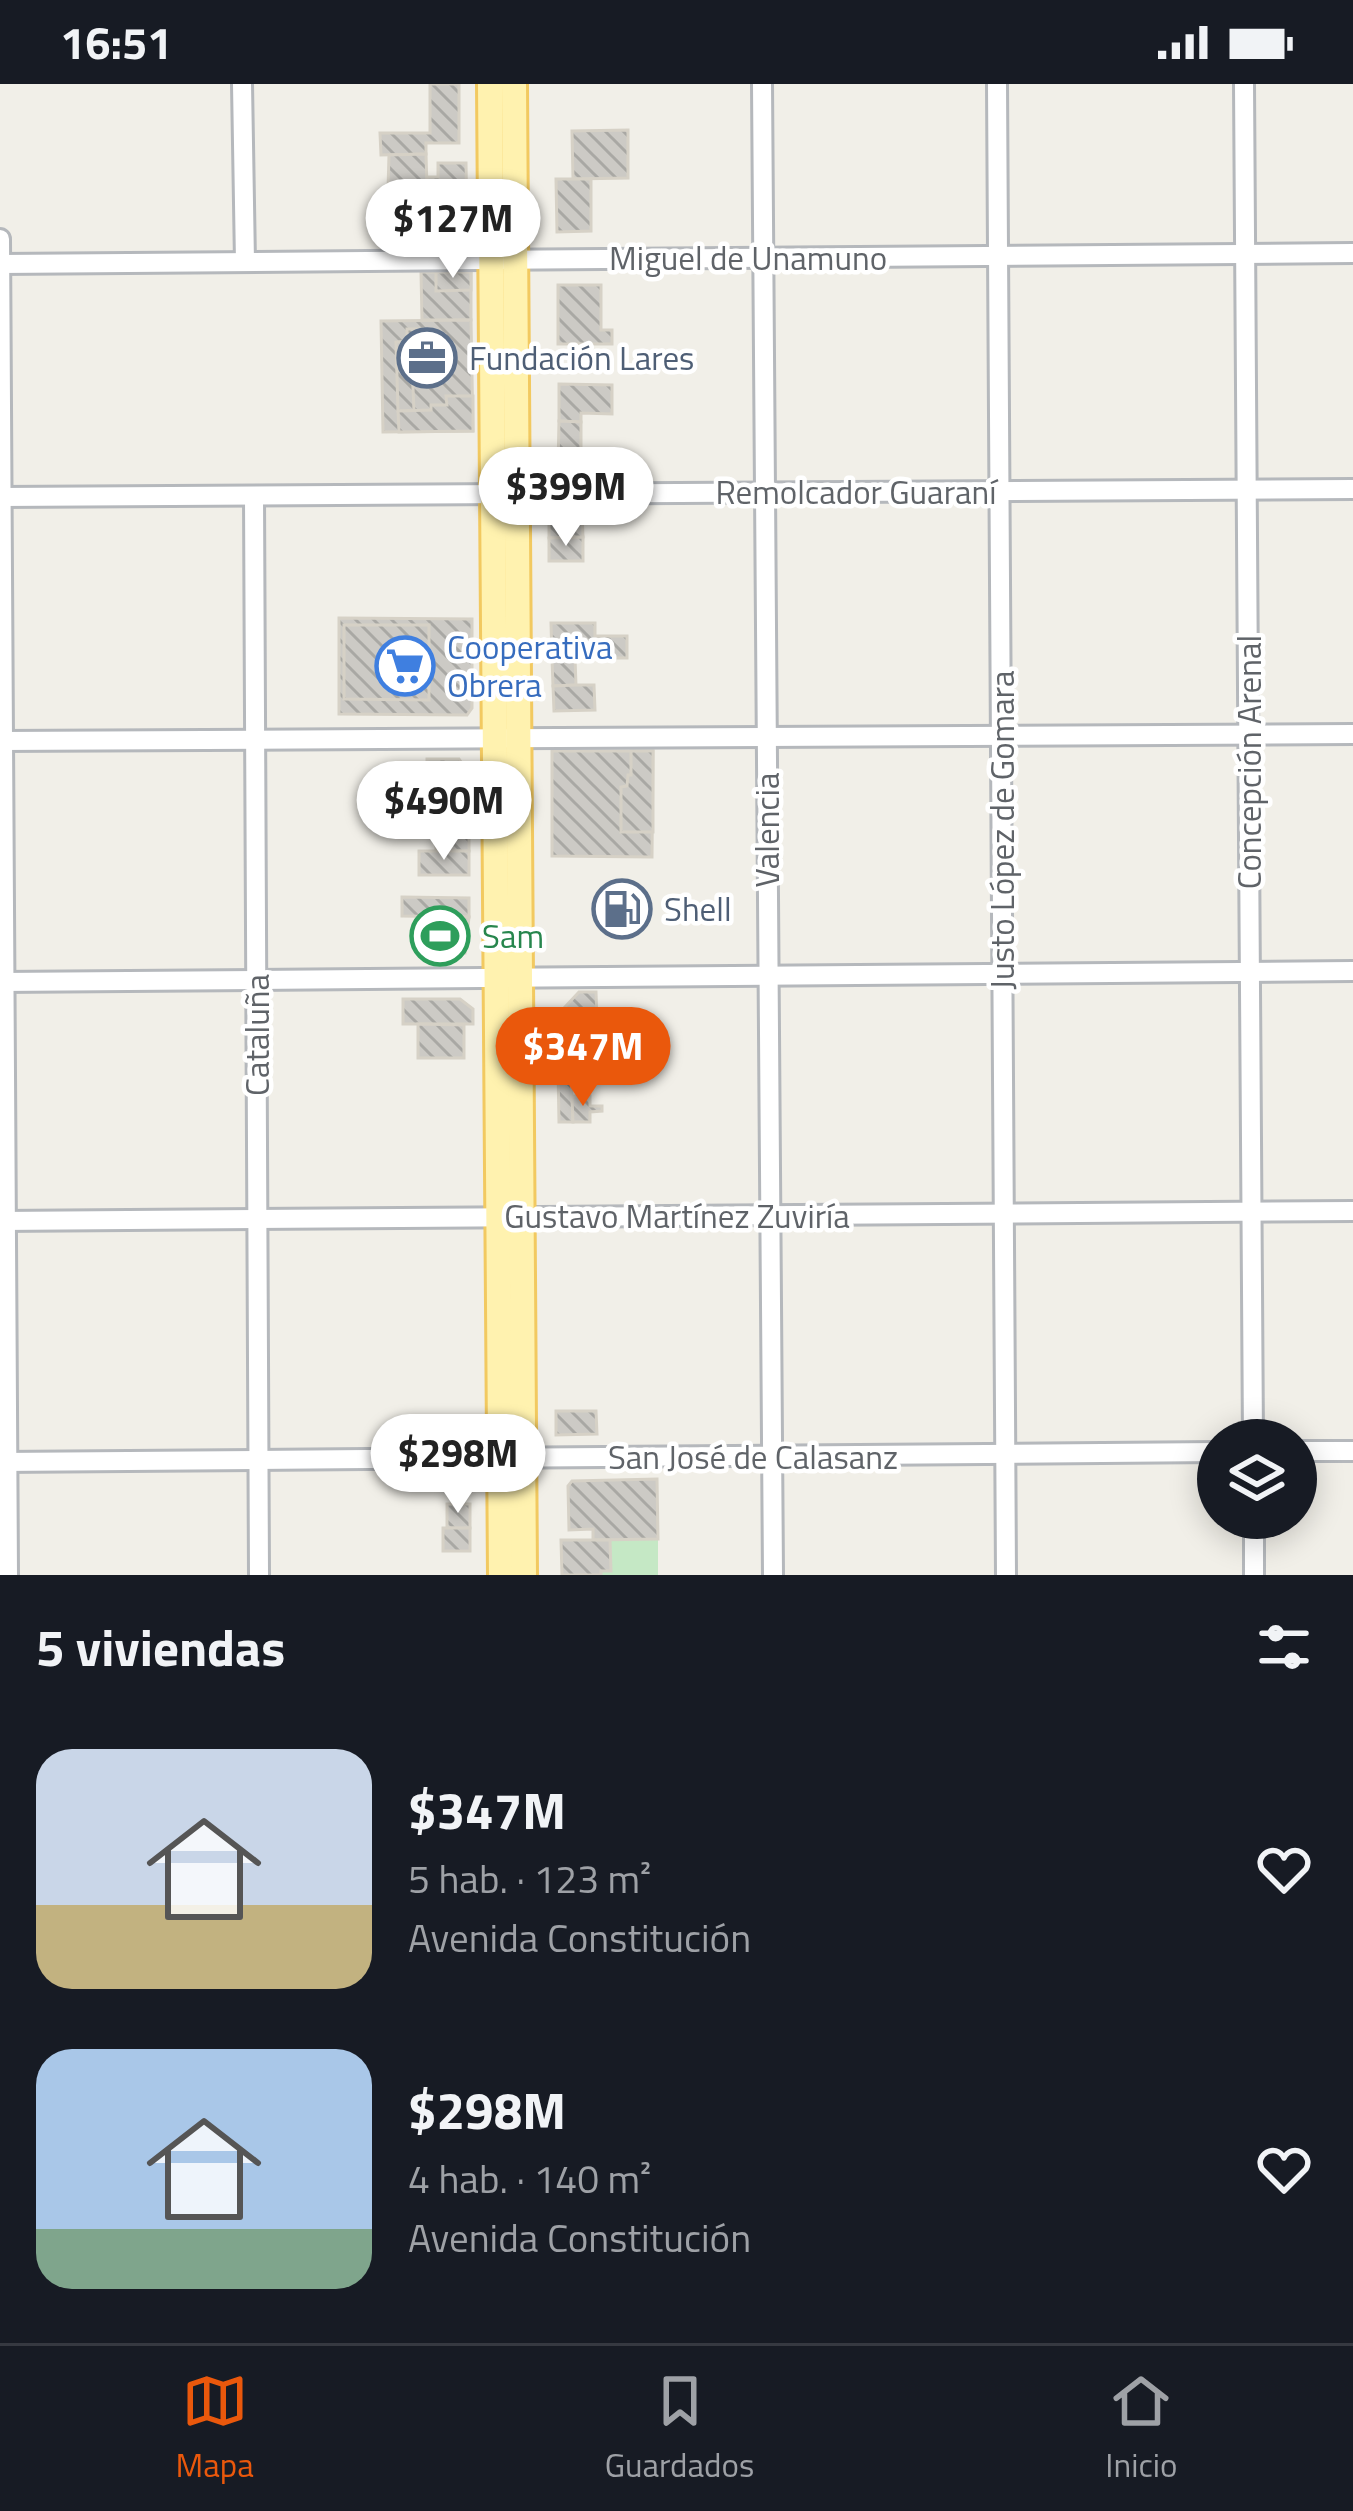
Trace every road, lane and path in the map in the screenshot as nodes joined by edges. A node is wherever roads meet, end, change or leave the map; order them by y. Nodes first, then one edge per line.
1 (242, 84) edge
2 (490, 84) edge
3 (514, 84) edge
4 (762, 84) edge
5 (997, 84) edge
6 (1244, 84) edge
7 (0, 239) edge
8 (1353, 253) edge
9 (1246, 254) junction
10 (998, 256) junction
11 (763, 258) junction
12 (503, 260) junction
13 (245, 262) junction
14 (0, 264) edge
15 (1353, 489) edge
16 (1247, 490) junction
17 (1000, 491) junction
18 (765, 493) junction
19 (505, 495) junction
20 (254, 496) junction
21 (1, 497) edge
22 (1353, 734) edge
23 (1249, 735) junction
24 (1001, 736) junction
25 (767, 737) junction
26 (507, 738) junction
27 (255, 740) junction
28 (2, 741) edge
29 (1353, 971) edge
30 (1250, 972) junction
31 (1003, 974) junction
32 (768, 976) junction
33 (508, 978) junction
34 (257, 980) junction
35 (2, 982) edge
36 (1353, 1211) edge
37 (1252, 1212) junction
38 (1005, 1214) junction
39 (770, 1215) junction
40 (510, 1217) junction
41 (258, 1219) junction
42 (3, 1221) edge
43 (1253, 1419) edge
44 (1317, 1451) edge
45 (1353, 1451) edge
46 (1197, 1452) edge
47 (1005, 1455) junction
48 (772, 1457) junction
49 (512, 1458) junction
50 (257, 1461) junction
51 (4, 1462) edge
52 (1254, 1539) edge
53 (8, 1575) edge
54 (259, 1575) edge
55 (501, 1575) edge
56 (524, 1575) edge
57 (773, 1575) edge
58 (1006, 1575) edge
59 (1254, 1575) edge

1 - 13 street
2 - 12 main road
3 - 12 main road
4 - 11 street, Valencia
5 - 10 street, Justo López de Gomara
6 - 9 street, Concepción Arenal
7 - 14 street
8 - 9 street, Miguel de Unamuno
9 - 10 street, Miguel de Unamuno
9 - 16 street, Concepción Arenal
10 - 11 street, Miguel de Unamuno
10 - 17 street, Justo López de Gomara
11 - 12 street, Miguel de Unamuno
11 - 18 street, Valencia
12 - 13 street, Miguel de Unamuno
12 - 19 main road
13 - 14 street, Miguel de Unamuno
14 - 21 street
15 - 16 street, Remolcador Guaraní
16 - 17 street, Remolcador Guaraní
16 - 23 street, Concepción Arenal
17 - 18 street, Remolcador Guaraní
17 - 24 street, Justo López de Gomara
18 - 19 street, Remolcador Guaraní
18 - 25 street, Valencia
19 - 20 street, Remolcador Guaraní
19 - 26 main road
20 - 21 street, Remolcador Guaraní
20 - 27 street, Cataluña
21 - 28 street
22 - 23 street
23 - 24 street
23 - 30 street, Concepción Arenal
24 - 25 street
24 - 31 street, Justo López de Gomara
25 - 26 street
25 - 32 street, Valencia
26 - 27 street
26 - 33 main road
27 - 28 street
27 - 34 street, Cataluña
28 - 35 street
29 - 30 street
30 - 31 street
30 - 37 street, Concepción Arenal
31 - 32 street
31 - 38 street, Justo López de Gomara
32 - 33 street
32 - 39 street, Valencia
33 - 34 street
33 - 40 main road
34 - 35 street
34 - 41 street, Cataluña
35 - 42 street
36 - 37 street, Gustavo Martínez Zuviría
37 - 38 street, Gustavo Martínez Zuviría
37 - 43 street, Concepción Arenal
38 - 39 street, Gustavo Martínez Zuviría
38 - 47 street, Justo López de Gomara
39 - 40 street, Gustavo Martínez Zuviría
39 - 48 street, Valencia
40 - 41 street, Gustavo Martínez Zuviría
40 - 49 main road
41 - 42 street, Gustavo Martínez Zuviría
41 - 50 street, Cataluña
42 - 51 street
44 - 45 street
46 - 47 street, San José de Calasanz
47 - 48 street, San José de Calasanz
47 - 58 street, Justo López de Gomara
48 - 49 street, San José de Calasanz
48 - 57 street, Valencia
49 - 50 street, San José de Calasanz
49 - 55 main road
49 - 56 main road
50 - 51 street, San José de Calasanz
50 - 54 street, Cataluña
51 - 53 street
52 - 59 street

